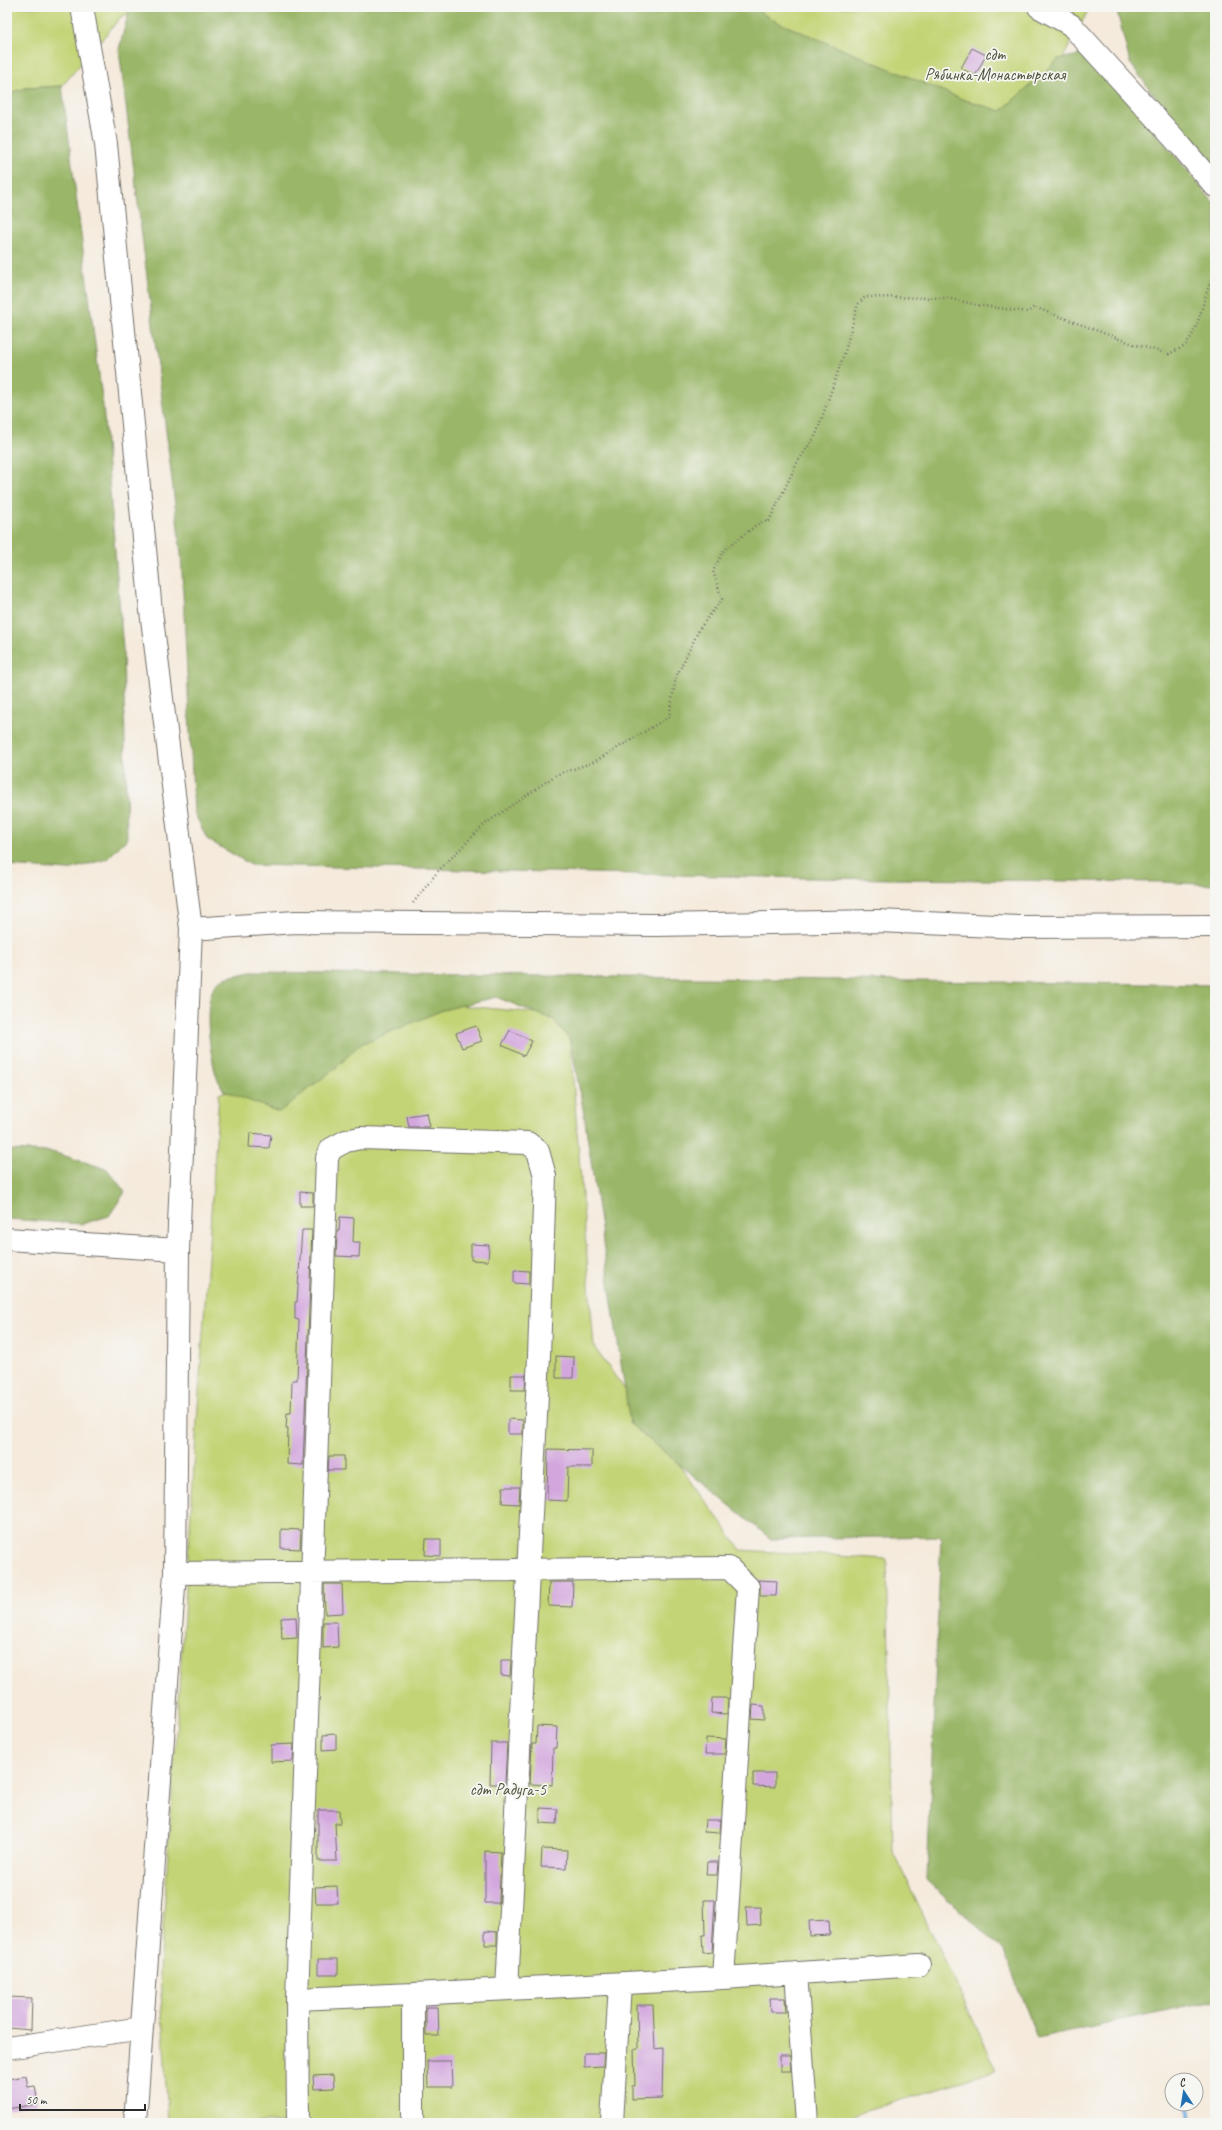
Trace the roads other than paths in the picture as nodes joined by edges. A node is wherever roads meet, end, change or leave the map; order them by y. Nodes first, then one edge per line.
1 (82, 7) edge
2 (1039, 7) edge
3 (1215, 186) edge
4 (1215, 926) edge
5 (191, 929) junction
6 (7, 1239) edge
7 (178, 1250) junction
8 (529, 1570) junction
9 (311, 1572) junction
10 (175, 1573) junction
11 (920, 1965) dead end
12 (796, 1973) junction
13 (724, 1978) junction
14 (620, 1983) junction
15 (507, 1989) junction
16 (413, 1994) junction
17 (297, 1999) junction
18 (142, 2028) junction
19 (7, 2048) edge
20 (135, 2123) edge
21 (298, 2123) edge
22 (413, 2123) edge
23 (612, 2123) edge
24 (806, 2123) edge

1 - 5 street
2 - 3 street
4 - 5 street
5 - 7 street
6 - 7 street
7 - 10 street
8 - 9 street
8 - 9 street
8 - 13 street
8 - 15 street
9 - 10 street
9 - 17 street
10 - 18 street
11 - 12 street
12 - 13 street
12 - 24 street
13 - 14 street
14 - 15 street
14 - 23 street
15 - 16 street
16 - 17 street
16 - 22 street
17 - 21 street
18 - 19 street
18 - 20 street

